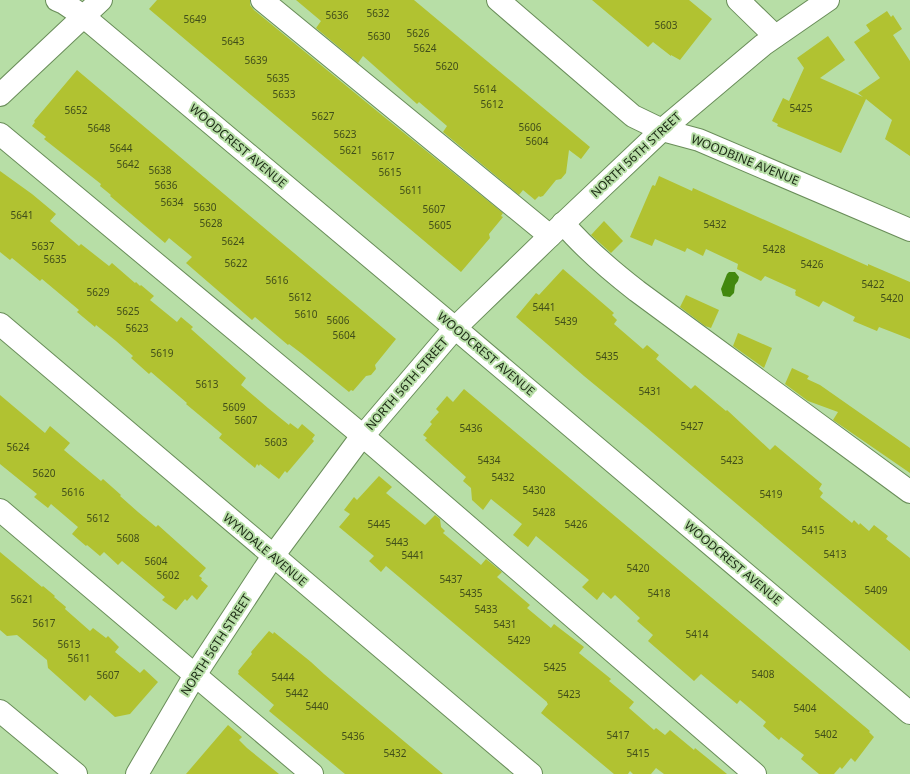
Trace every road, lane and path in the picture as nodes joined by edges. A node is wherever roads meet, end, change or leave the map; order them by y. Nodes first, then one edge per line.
1 (57, 0) edge
2 (101, 0) edge
3 (262, 0) edge
4 (498, 0) edge
5 (738, 0) edge
6 (828, 0) edge
7 (83, 16) junction
8 (775, 36) junction
9 (0, 94) edge
10 (662, 130) junction
11 (0, 134) edge
12 (556, 230) junction
13 (910, 230) edge
14 (0, 324) edge
15 (455, 328) junction
16 (363, 436) junction
17 (910, 492) edge
18 (0, 510) edge
19 (273, 556) junction
20 (195, 676) junction
21 (0, 711) edge
22 (910, 714) edge
23 (76, 774) edge
24 (137, 774) edge
25 (312, 774) edge
26 (531, 774) edge
27 (755, 774) edge

1 - 7 street, WOODCREST AVENUE
2 - 7 street
3 - 12 street
4 - 10 street, WOODBINE AVENUE
5 - 8 street
6 - 8 street, NORTH 56TH STREET
7 - 9 street
7 - 15 street, WOODCREST AVENUE
8 - 10 street, NORTH 56TH STREET
10 - 12 street, NORTH 56TH STREET
10 - 13 street, WOODBINE AVENUE
11 - 16 street
12 - 15 street, NORTH 56TH STREET
12 - 17 street
14 - 19 street, WYNDALE AVENUE
15 - 16 street, NORTH 56TH STREET
15 - 22 street, WOODCREST AVENUE
16 - 19 street, NORTH 56TH STREET
16 - 27 street
18 - 20 street
19 - 20 street, NORTH 56TH STREET
19 - 26 street, WYNDALE AVENUE
20 - 24 street, NORTH 56TH STREET
20 - 25 street
21 - 23 street

